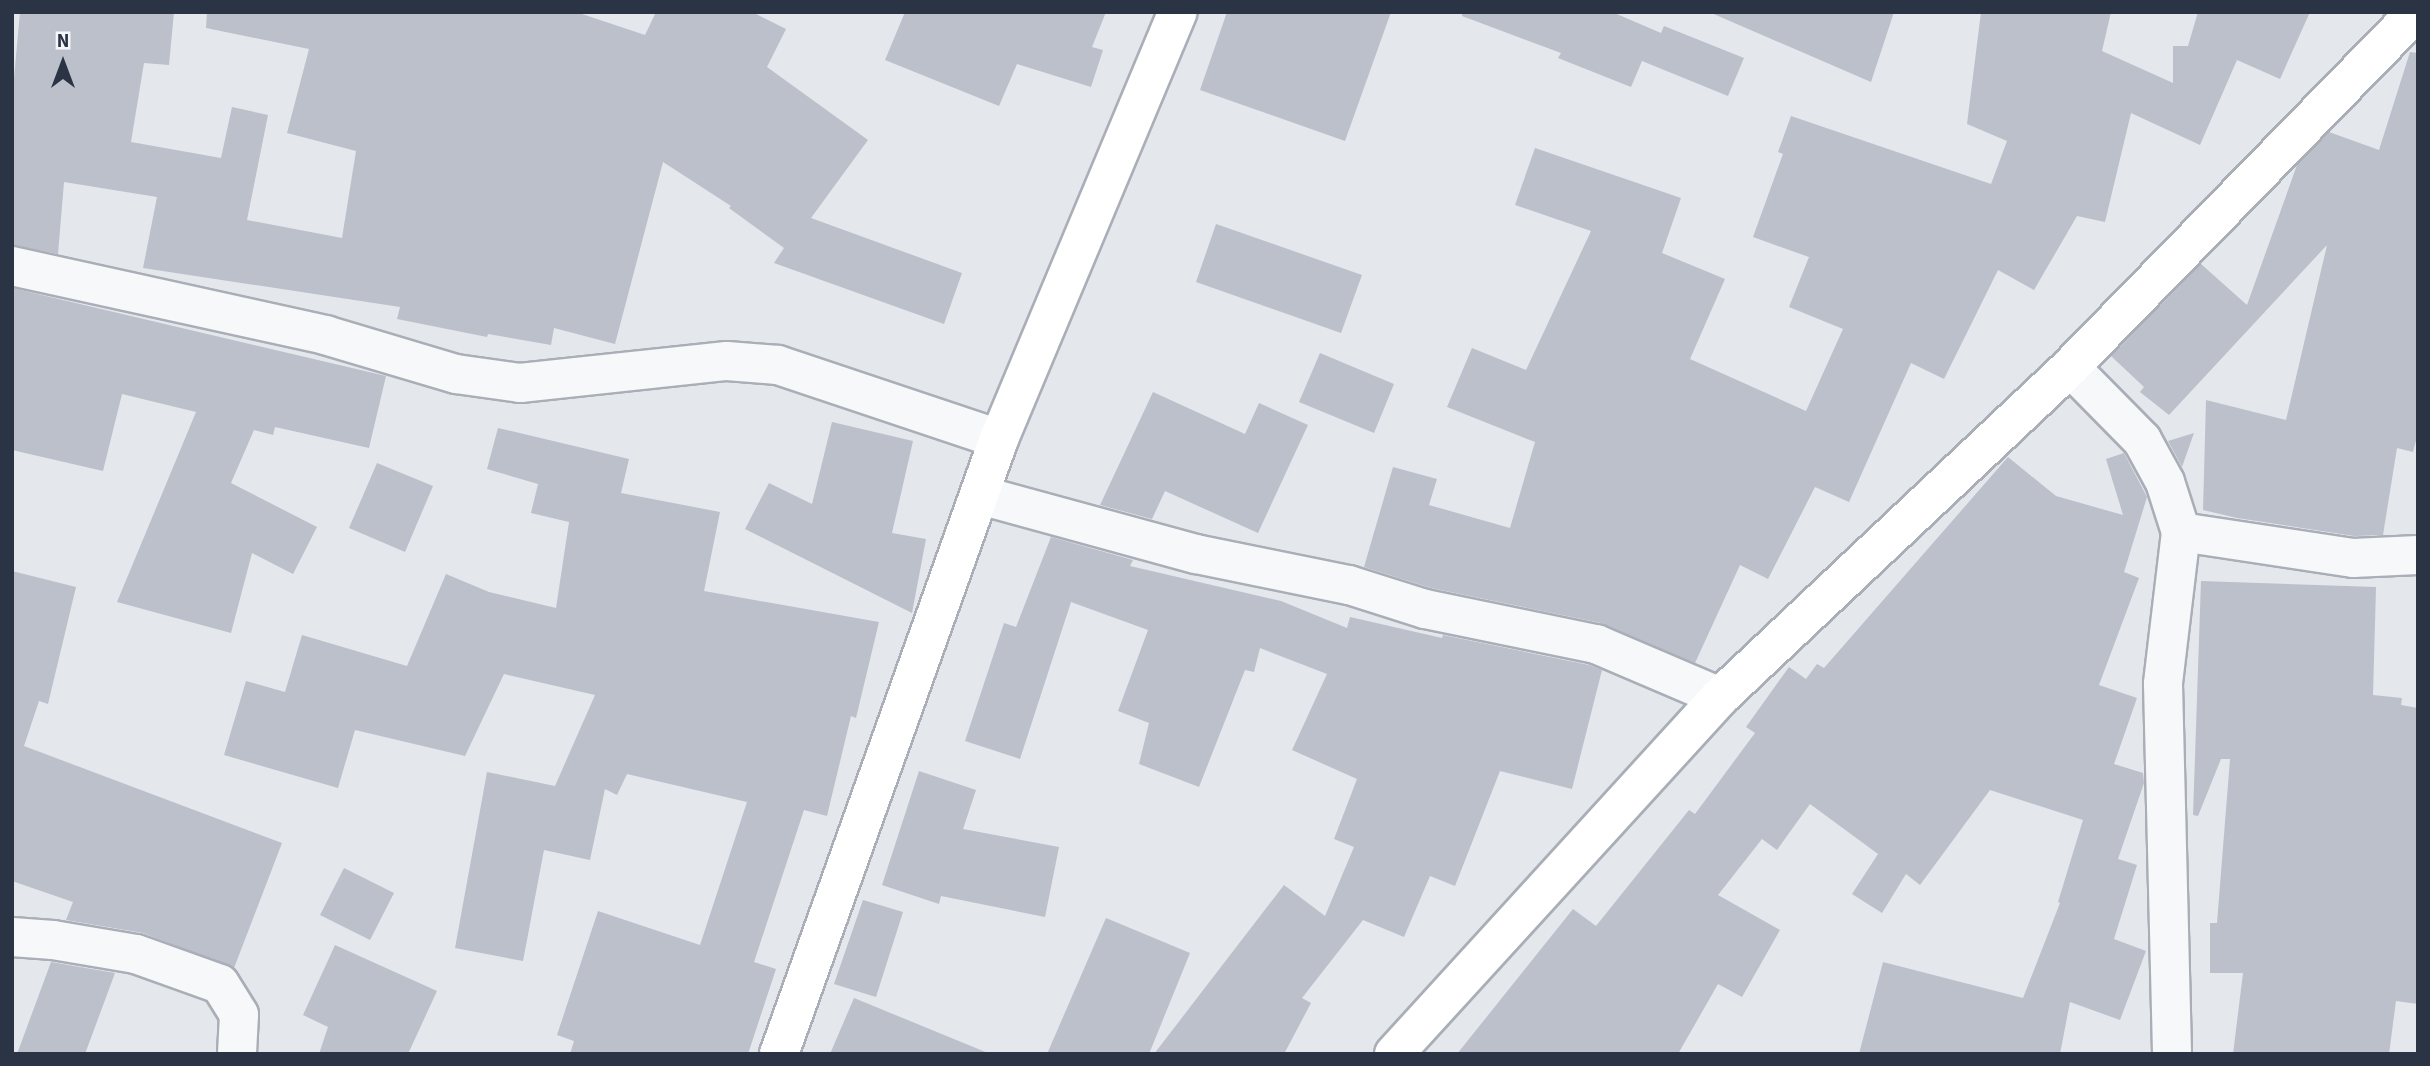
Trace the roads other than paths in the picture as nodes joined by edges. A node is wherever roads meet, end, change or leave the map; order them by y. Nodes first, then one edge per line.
1 (1178, 12) edge
2 (2416, 12) edge
3 (12, 265) edge
4 (2070, 367) junction
5 (999, 439) junction
6 (980, 495) junction
7 (2181, 531) junction
8 (2418, 555) edge
9 (1720, 697) junction
10 (12, 937) edge
11 (237, 1054) edge
12 (779, 1054) edge
13 (1394, 1054) edge
14 (2172, 1054) edge

1 - 5 street
2 - 4 street
3 - 5 street
4 - 7 street
4 - 9 street
5 - 6 street
6 - 9 street
6 - 12 street
7 - 8 street
7 - 14 street
9 - 13 street
10 - 11 street

